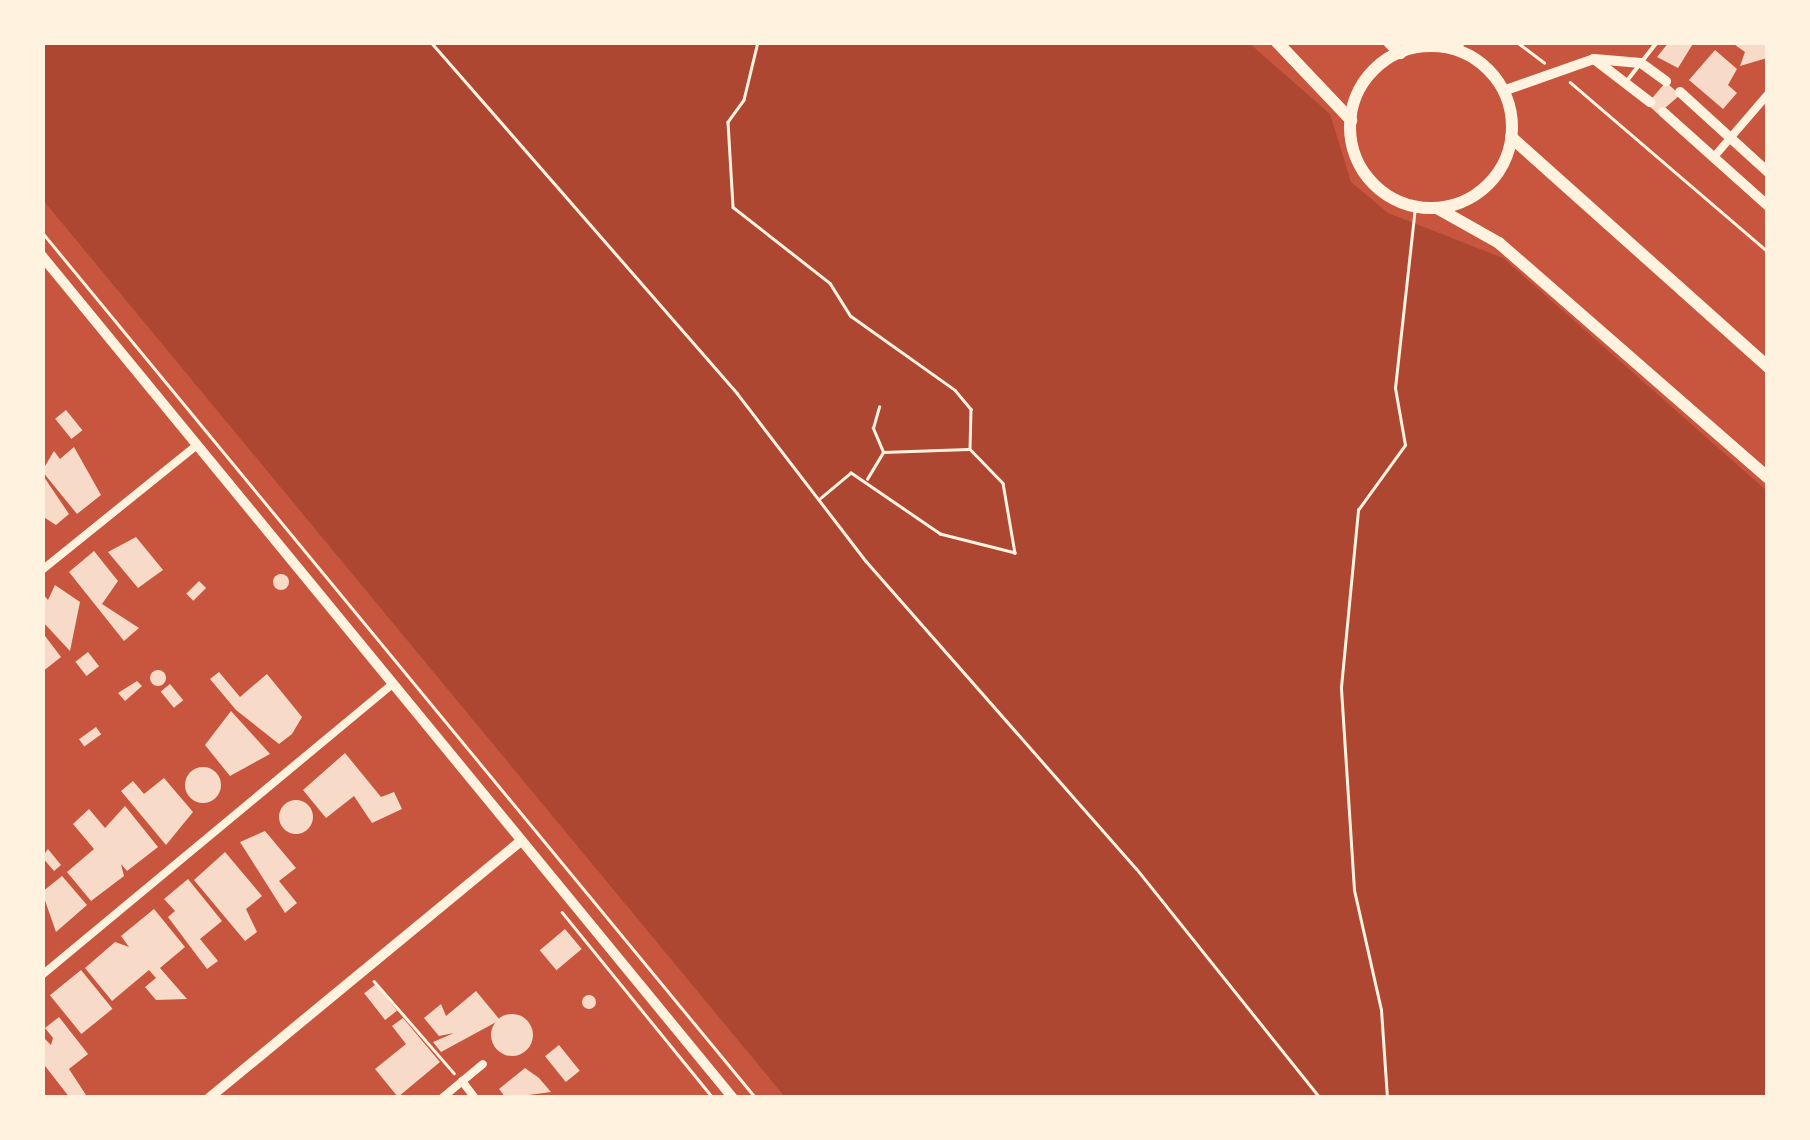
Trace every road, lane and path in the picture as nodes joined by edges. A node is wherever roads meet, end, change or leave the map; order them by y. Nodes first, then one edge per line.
1 (431, 42) edge
2 (758, 42) edge
3 (1277, 42) edge
4 (1388, 42) edge
5 (1517, 42) edge
6 (1658, 42) edge
7 (1458, 46) edge
8 (1400, 53) junction
9 (1594, 59) junction
10 (1640, 64) junction
11 (1555, 70) junction
12 (1666, 81) dead end
13 (1626, 82) junction
14 (1503, 91) junction
15 (1680, 92) dead end
16 (1768, 94) edge
17 (1650, 102) dead end
18 (1662, 112) dead end
19 (1350, 120) junction
20 (1511, 137) junction
21 (1730, 138) junction
22 (1713, 158) junction
23 (1768, 172) edge
24 (1768, 206) edge
25 (1415, 207) junction
26 (1437, 208) junction
27 (42, 232) edge
28 (1768, 252) edge
29 (42, 256) edge
30 (1768, 367) edge
31 (879, 407) dead end
32 (197, 445) junction
33 (970, 449) junction
34 (883, 452) junction
35 (1768, 478) edge
36 (866, 480) junction
37 (820, 498) junction
38 (42, 570) edge
39 (393, 684) junction
40 (521, 841) junction
41 (550, 898) dead end
42 (386, 965) dead end
43 (42, 976) edge
44 (370, 977) junction
45 (356, 989) dead end
46 (484, 1064) dead end
47 (462, 1082) junction
48 (209, 1098) edge
49 (442, 1098) edge
50 (475, 1098) edge
51 (712, 1098) edge
52 (733, 1098) edge
53 (756, 1098) edge
54 (1320, 1098) edge
55 (1388, 1098) edge

1 - 37 path
2 - 33 path
3 - 19 main road
4 - 8 main road
5 - 11 path
6 - 10 lane
7 - 8 main road
7 - 14 main road
8 - 19 main road
9 - 10 street
9 - 11 street
9 - 13 street
10 - 12 street
10 - 13 lane
11 - 14 street
11 - 28 path
13 - 17 street
14 - 20 main road
15 - 21 street
16 - 21 street
18 - 22 street
19 - 25 main road
20 - 26 main road
20 - 30 main road
21 - 22 street
21 - 23 street
22 - 24 street
25 - 26 main road
25 - 55 path
26 - 35 main road
27 - 53 path
29 - 32 street
31 - 34 path
32 - 38 street
32 - 39 street
33 - 34 path
33 - 36 path
34 - 36 path
36 - 37 path
37 - 54 path
39 - 40 street
39 - 43 street
40 - 48 street
40 - 52 street
41 - 51 path
42 - 44 path
44 - 45 path
44 - 47 path
46 - 47 street
47 - 49 street
47 - 50 street

